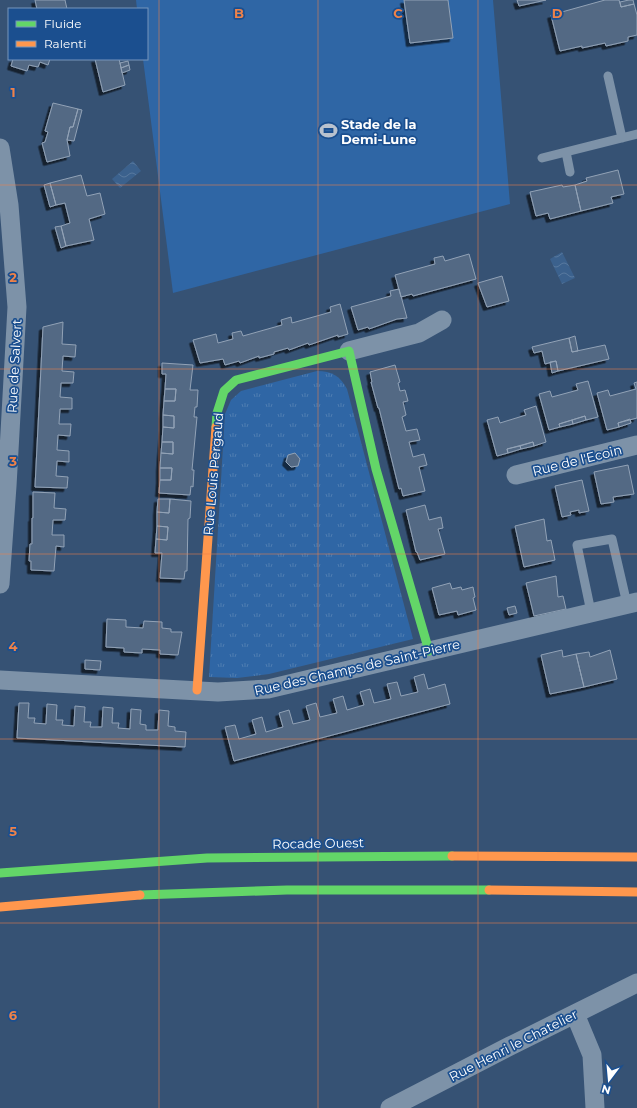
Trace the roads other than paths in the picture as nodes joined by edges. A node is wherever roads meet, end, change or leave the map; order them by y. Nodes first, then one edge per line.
1 (608, 76) dead end
2 (637, 134) edge
3 (622, 138) junction
4 (0, 148) edge
5 (566, 152) junction
6 (542, 158) dead end
7 (570, 172) dead end
8 (5, 204) edge
9 (442, 320) dead end
10 (349, 351) junction
11 (637, 445) edge
12 (516, 475) dead end
13 (0, 584) edge
14 (632, 603) edge
15 (591, 612) junction
16 (429, 651) junction
17 (0, 680) edge
18 (197, 690) junction
19 (637, 857) edge
20 (0, 873) edge
21 (637, 892) edge
22 (0, 907) edge
23 (637, 983) edge
24 (575, 1014) junction
25 (390, 1108) edge
26 (595, 1108) edge

1 - 3 lane
2 - 3 lane
3 - 5 lane
4 - 8 street, Rue de Salvert
5 - 6 lane
5 - 7 lane
8 - 13 street, Rue de Salvert
9 - 10 street, Rue Louis Pergaud
10 - 16 main road
10 - 18 main road, Rue Louis Pergaud
11 - 12 street, Rue de l'Ecoin
14 - 15 street, Rue des Champs de Saint-Pierre
14 - 15 lane
15 - 16 street, Rue des Champs de Saint-Pierre
16 - 18 street, Rue des Champs de Saint-Pierre
17 - 18 street, Rue des Champs de Saint-Pierre
19 - 20 main road, Rocade Ouest
21 - 22 main road
23 - 24 street, Rue Henri le Chatelier
24 - 25 street, Rue Henri le Chatelier
24 - 26 street

